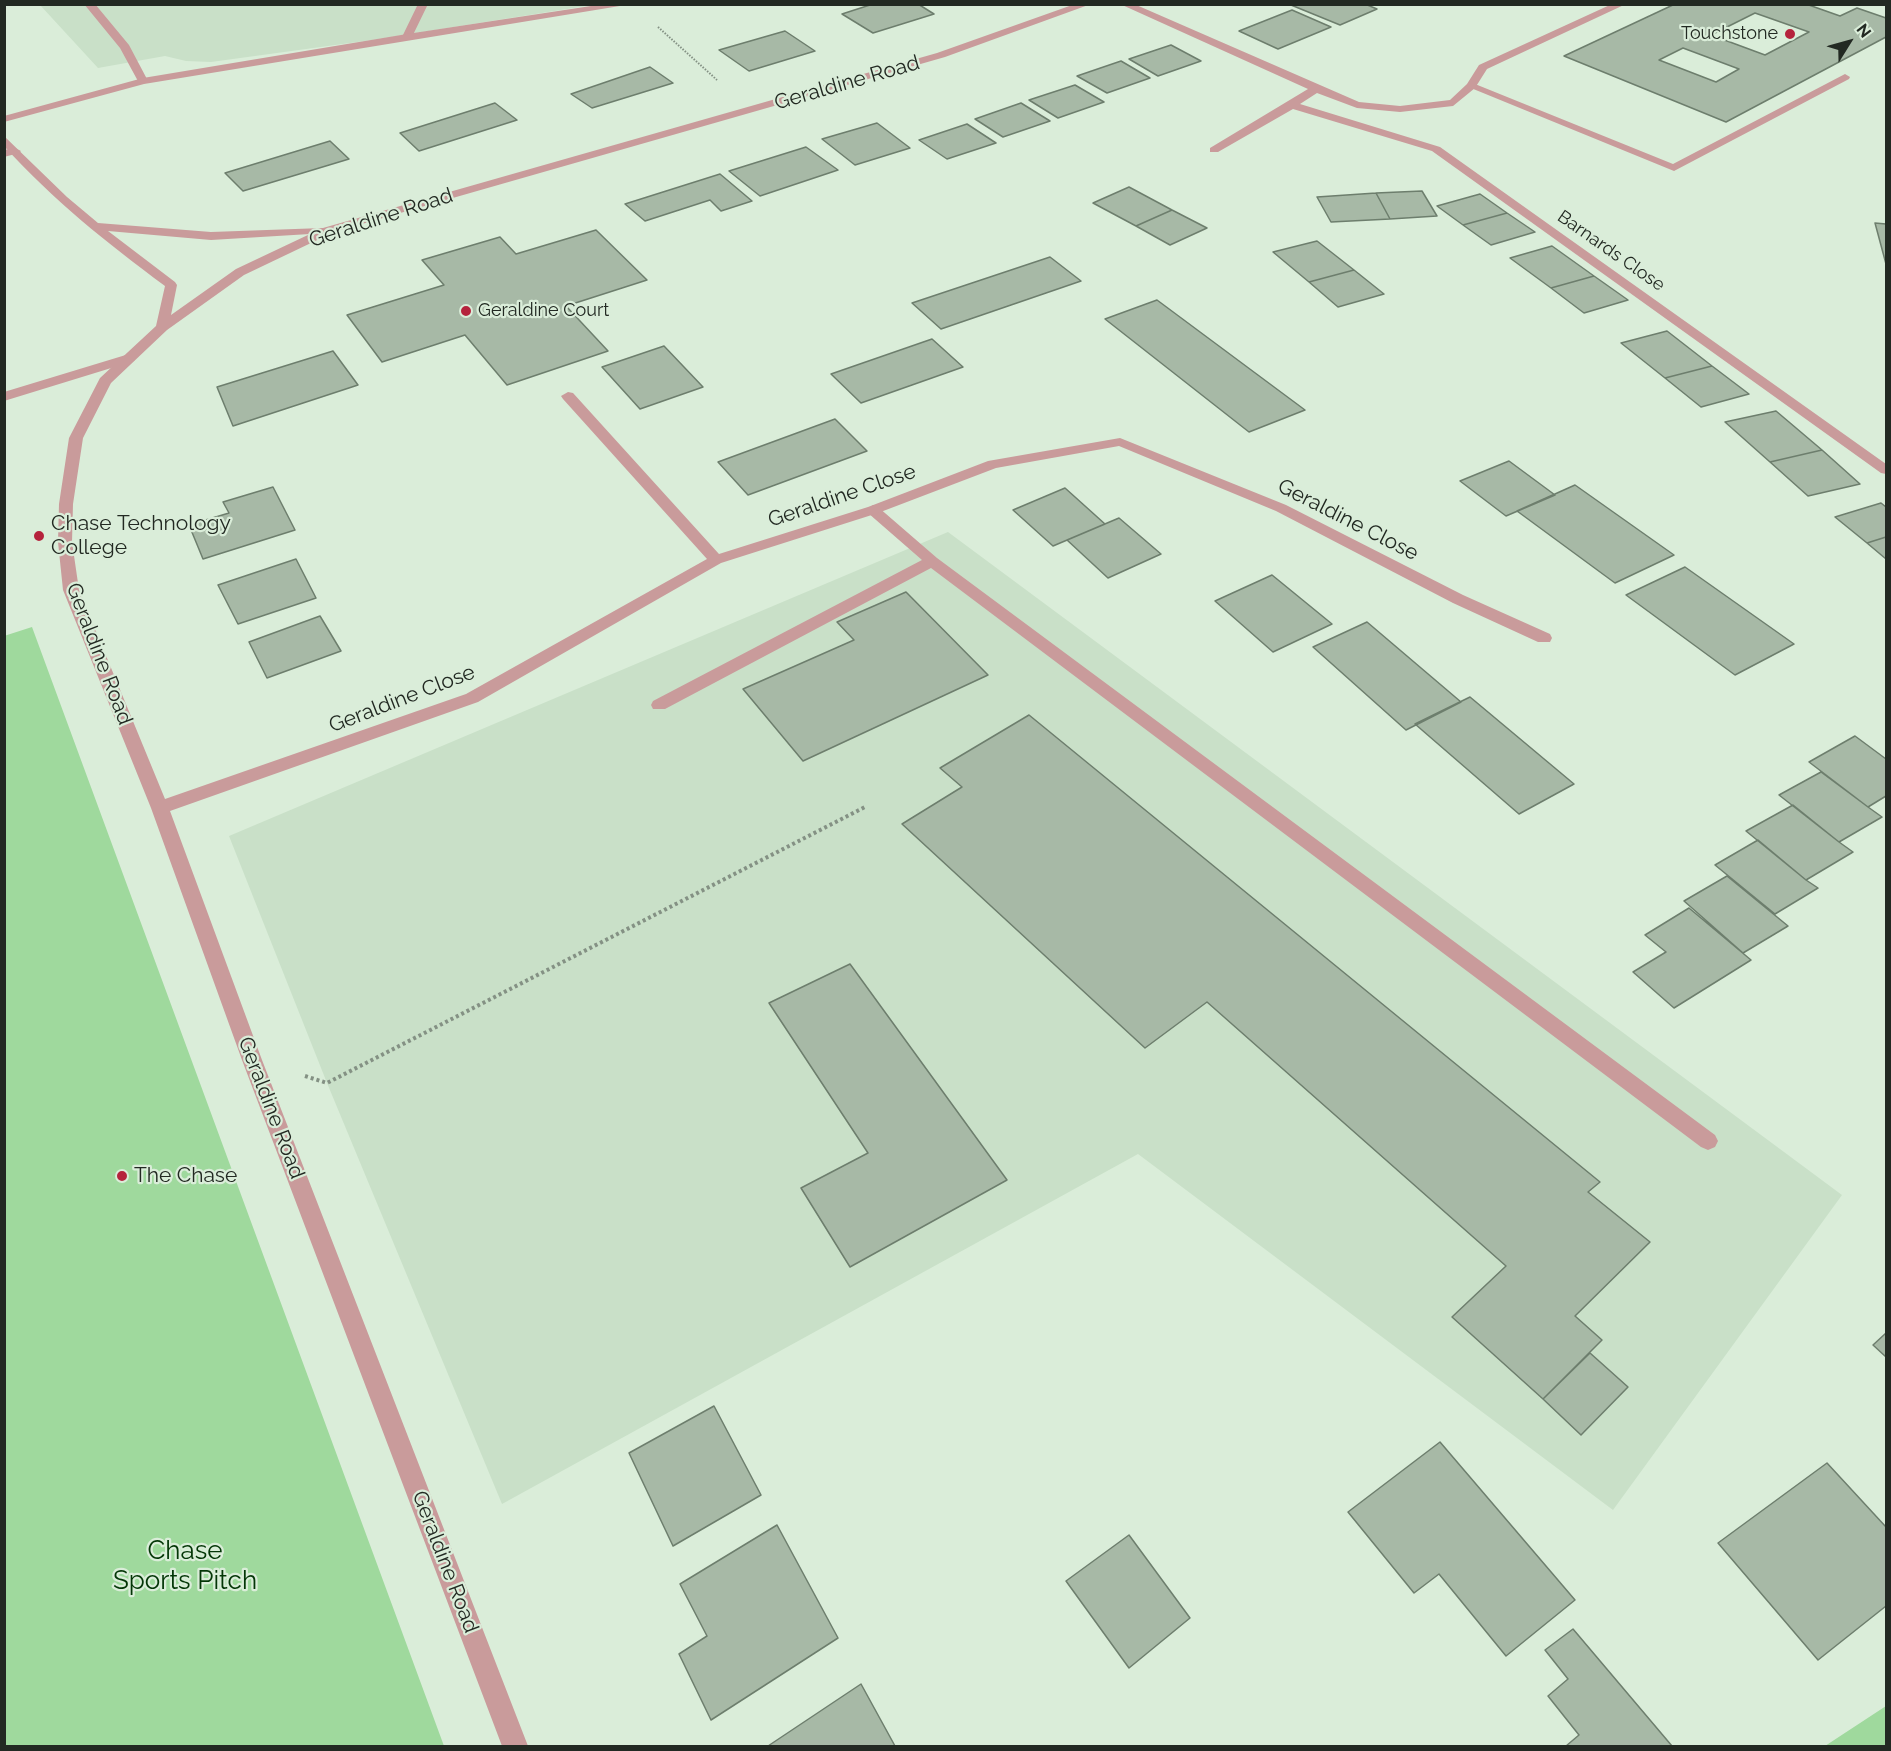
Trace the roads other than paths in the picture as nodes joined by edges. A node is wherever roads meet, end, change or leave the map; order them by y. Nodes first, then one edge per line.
1 (89, 4) edge
2 (423, 4) edge
3 (627, 4) edge
4 (1086, 4) edge
5 (1125, 4) edge
6 (1621, 4) edge
7 (407, 37) junction
8 (1845, 77) dead end
9 (143, 81) junction
10 (1471, 86) junction
11 (1316, 89) junction
12 (1292, 105) junction
13 (4, 119) edge
14 (4, 139) edge
15 (1214, 150) dead end
16 (10, 152) edge
17 (92, 226) junction
18 (330, 229) junction
19 (162, 327) junction
20 (129, 358) junction
21 (568, 396) dead end
22 (4, 397) edge
23 (1887, 470) edge
24 (873, 510) junction
25 (716, 560) junction
26 (932, 561) junction
27 (1544, 638) dead end
28 (659, 705) dead end
29 (160, 808) junction
30 (1708, 1141) dead end
31 (515, 1746) edge

1 - 9 street
2 - 7 street
3 - 7 street
4 - 18 street, Geraldine Road
5 - 11 street
6 - 10 street
7 - 9 street
8 - 10 street
9 - 13 street
10 - 11 street
11 - 12 street
12 - 15 street
12 - 23 street, Barnards Close
14 - 16 street
16 - 17 street
17 - 18 street
17 - 19 street
18 - 19 street, Geraldine Road
19 - 20 street, Geraldine Road
20 - 22 street
20 - 29 street, Geraldine Road
21 - 25 street
24 - 25 street, Geraldine Close
24 - 26 street
24 - 27 street, Geraldine Close
25 - 29 street, Geraldine Close
26 - 28 street
26 - 30 street
29 - 31 street, Geraldine Road

